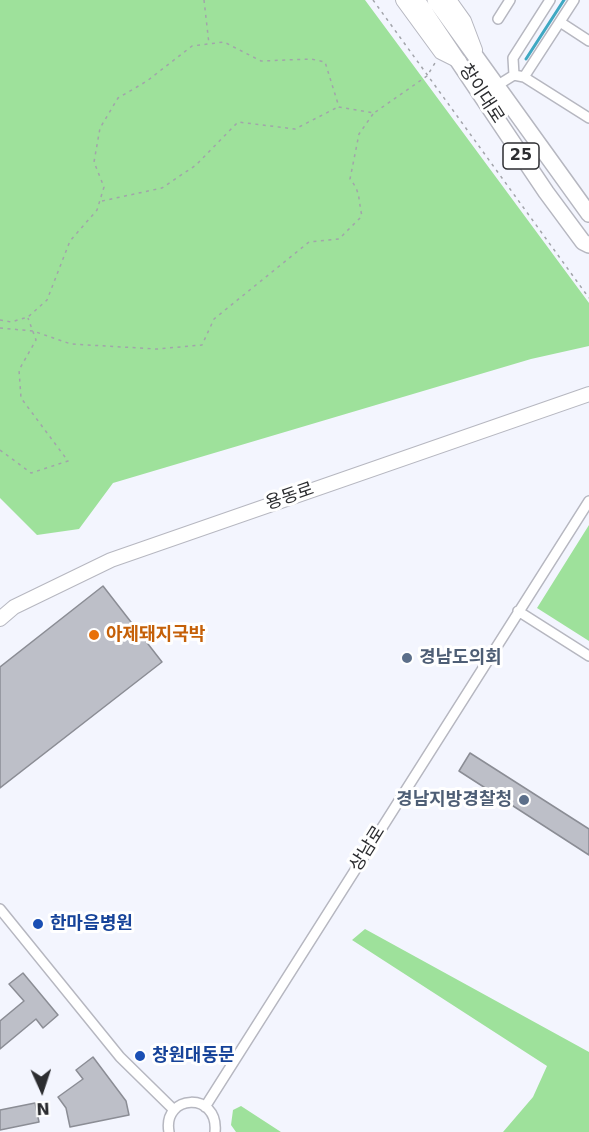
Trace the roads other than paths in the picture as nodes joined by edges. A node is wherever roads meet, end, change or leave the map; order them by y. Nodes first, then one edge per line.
1 (403, 0) edge
2 (417, 0) edge
3 (435, 0) edge
4 (450, 0) edge
5 (510, 0) edge
6 (550, 0) edge
7 (574, 0) edge
8 (498, 19) dead end
9 (560, 22) junction
10 (589, 41) edge
11 (479, 60) junction
12 (460, 62) junction
13 (519, 76) junction
14 (498, 85) junction
15 (589, 118) edge
16 (589, 214) edge
17 (589, 245) edge
18 (589, 394) edge
19 (589, 501) edge
20 (518, 611) junction
21 (0, 619) edge
22 (589, 656) edge
23 (0, 909) edge
24 (205, 1107) junction
25 (174, 1110) junction
26 (169, 1132) edge
27 (215, 1132) edge

1 - 12 street
2 - 12 main road, 창이대로 / 25
3 - 11 main road, 창이대로 / 25
4 - 11 street
5 - 8 street
6 - 13 street
7 - 9 street
9 - 10 street
9 - 13 street
11 - 14 main road, 창이대로 / 25
12 - 17 main road, 창이대로 / 25
13 - 14 street
13 - 15 street
14 - 16 main road, 창이대로 / 25
18 - 21 street, 용동로
19 - 20 street, 상남로
20 - 22 street
20 - 24 street, 상남로
23 - 25 street
24 - 25 street
24 - 27 street
25 - 26 street

